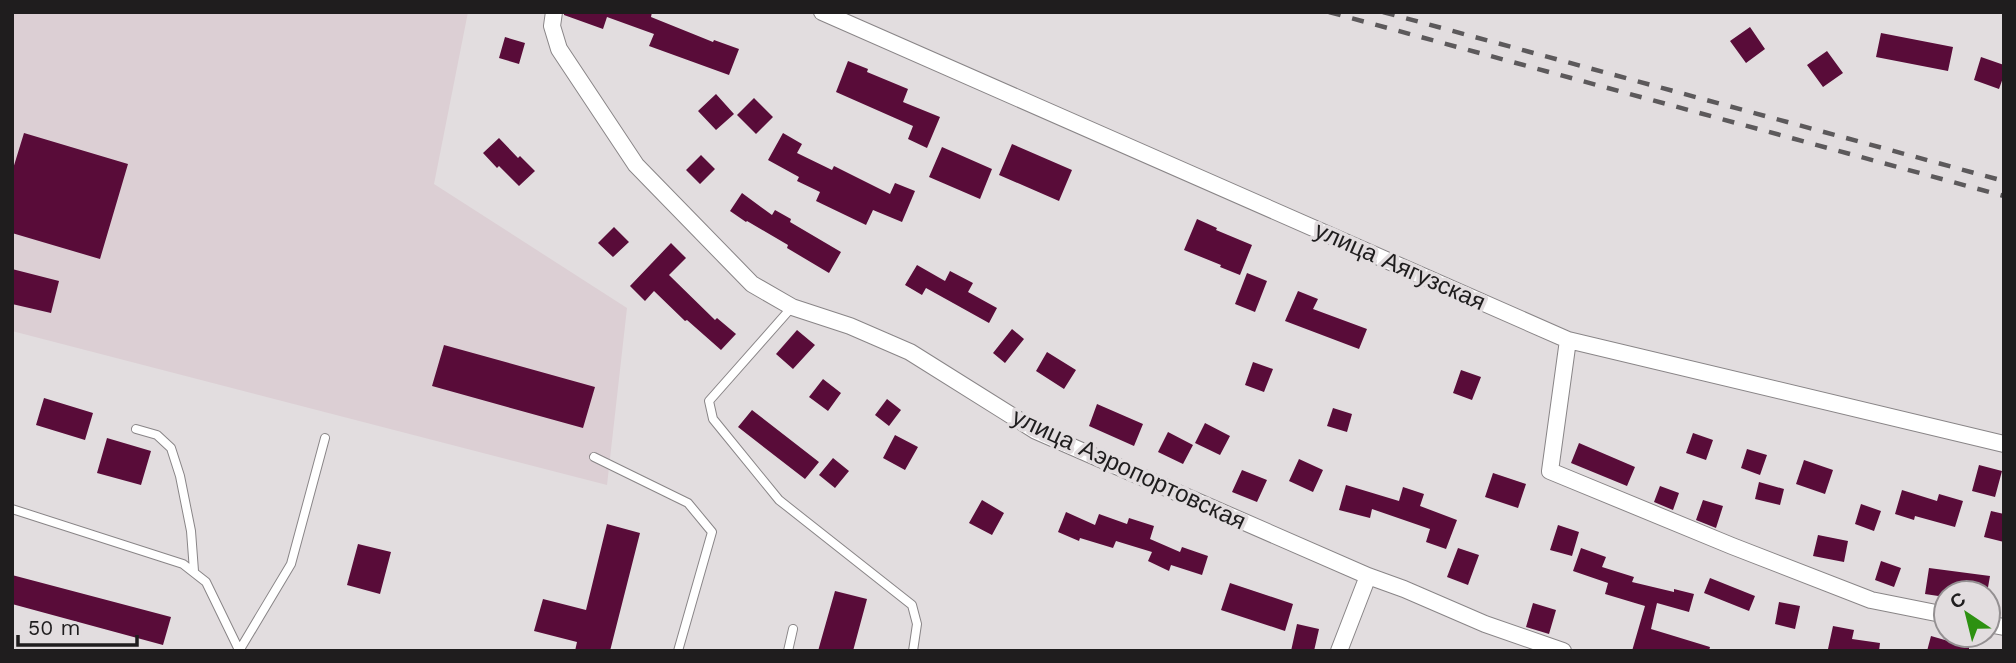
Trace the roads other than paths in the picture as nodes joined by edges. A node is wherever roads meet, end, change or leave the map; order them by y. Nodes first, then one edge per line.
1 (554, 12) edge
2 (822, 12) edge
3 (793, 307) junction
4 (1568, 340) junction
5 (136, 429) dead end
6 (325, 438) dead end
7 (2004, 444) edge
8 (594, 457) dead end
9 (12, 509) edge
10 (194, 571) junction
11 (1368, 576) junction
12 (1932, 612) edge
13 (793, 629) dead end
14 (239, 650) edge
15 (678, 651) edge
16 (788, 651) edge
17 (913, 651) edge
18 (1339, 651) edge
19 (1563, 651) edge

1 - 3 street, улица Аэропортовская
2 - 4 street, улица Аягузская
3 - 11 street, улица Аэропортовская
3 - 17 lane
4 - 7 street, улица Аягузская
4 - 12 street
5 - 10 lane
6 - 14 lane
8 - 15 lane
9 - 10 lane
10 - 14 lane
11 - 18 street
11 - 19 street, улица Аэропортовская
13 - 16 lane

